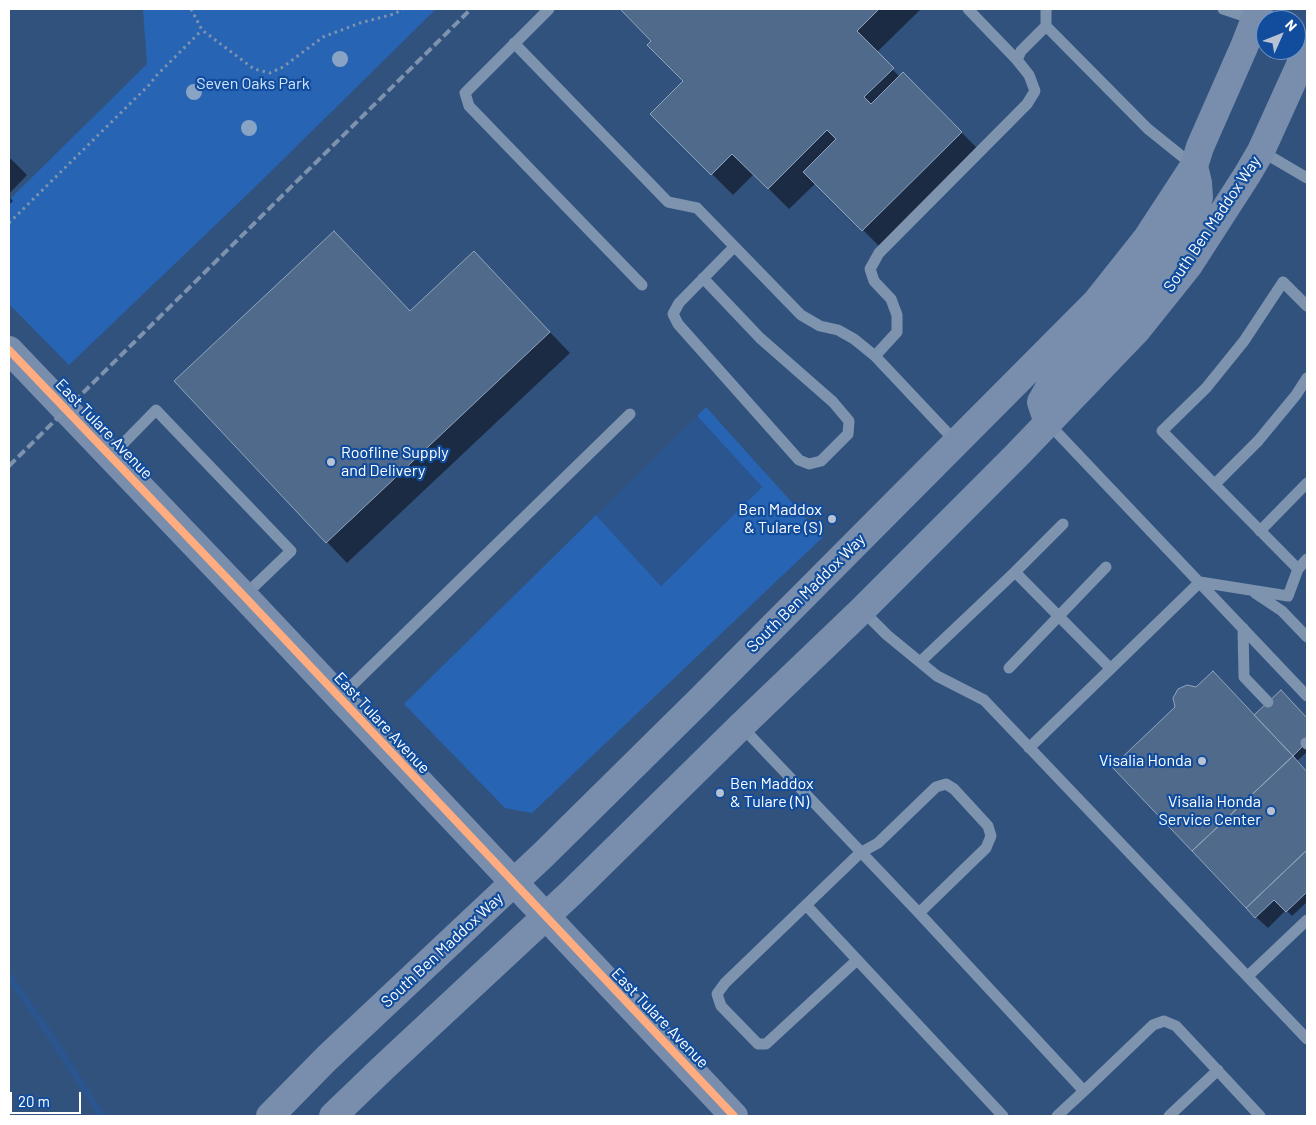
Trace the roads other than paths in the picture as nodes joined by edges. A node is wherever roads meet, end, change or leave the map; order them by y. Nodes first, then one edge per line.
1 (549, 9) edge
2 (968, 9) edge
3 (1046, 9) edge
4 (1223, 9) edge
5 (1256, 14) edge
6 (1256, 16) edge
7 (1046, 26) junction
8 (514, 43) junction
9 (1307, 44) edge
10 (1017, 60) junction
11 (1261, 150) junction
12 (1194, 166) junction
13 (1307, 178) edge
14 (734, 247) junction
15 (704, 278) junction
16 (642, 285) dead end
17 (1307, 306) edge
18 (9, 350) edge
19 (874, 356) junction
20 (1307, 378) edge
21 (630, 414) dead end
22 (1048, 422) junction
23 (956, 443) junction
24 (111, 456) junction
25 (1307, 483) edge
26 (1214, 484) junction
27 (1064, 524) dead end
28 (1260, 531) junction
29 (1307, 560) edge
30 (1106, 568) dead end
31 (1298, 569) junction
32 (1015, 572) junction
33 (1200, 582) junction
34 (1252, 591) junction
35 (244, 596) junction
36 (862, 610) junction
37 (1059, 617) junction
38 (1243, 628) junction
39 (1307, 637) edge
40 (920, 662) junction
41 (1009, 668) dead end
42 (1110, 668) junction
43 (1307, 696) edge
44 (339, 698) junction
45 (1268, 702) dead end
46 (740, 726) junction
47 (1029, 748) junction
48 (860, 853) junction
49 (513, 883) junction
50 (806, 905) junction
51 (918, 913) junction
52 (545, 917) junction
53 (1307, 920) edge
54 (856, 960) junction
55 (1248, 976) junction
56 (1307, 1039) edge
57 (1218, 1070) junction
58 (1084, 1091) junction
59 (270, 1116) edge
60 (333, 1116) edge
61 (734, 1116) edge
62 (1003, 1116) edge
63 (1057, 1116) edge
64 (1169, 1116) edge
65 (1260, 1116) edge

1 - 8 lane
2 - 10 lane
3 - 7 lane
4 - 5 lane
6 - 12 main road, South Ben Maddox Way
7 - 10 lane
7 - 12 lane
8 - 14 lane
8 - 16 lane
9 - 11 main road, South Ben Maddox Way
10 - 19 lane
11 - 13 lane
11 - 22 main road, South Ben Maddox Way
12 - 22 main road
12 - 23 main road, South Ben Maddox Way
14 - 15 lane
14 - 19 lane
15 - 15 lane
17 - 26 lane
18 - 24 main road, East Tulare Avenue
19 - 23 lane
20 - 26 lane
21 - 44 lane
22 - 33 lane
22 - 36 main road, South Ben Maddox Way
23 - 49 main road, South Ben Maddox Way
24 - 35 main road, East Tulare Avenue
24 - 35 lane
25 - 28 lane
26 - 28 lane
27 - 32 lane
28 - 31 lane
29 - 31 lane
30 - 37 lane
31 - 34 lane
32 - 37 lane
32 - 40 lane
33 - 34 lane
33 - 38 lane
33 - 42 lane
34 - 39 lane
35 - 44 main road, East Tulare Avenue
36 - 40 lane
36 - 46 main road, South Ben Maddox Way
37 - 41 lane
37 - 42 lane
38 - 43 lane
38 - 45 lane
40 - 47 lane
42 - 47 lane
44 - 49 main road, East Tulare Avenue
46 - 48 lane
46 - 52 main road, South Ben Maddox Way
47 - 55 lane
48 - 50 lane
48 - 51 lane
48 - 51 lane
49 - 52 main road, East Tulare Avenue
49 - 59 main road, South Ben Maddox Way
50 - 54 lane
50 - 54 lane
51 - 58 lane
52 - 60 main road, South Ben Maddox Way
52 - 61 main road, East Tulare Avenue
53 - 55 lane
54 - 62 lane
55 - 56 lane
57 - 58 lane
57 - 64 lane
57 - 65 lane
58 - 63 lane

